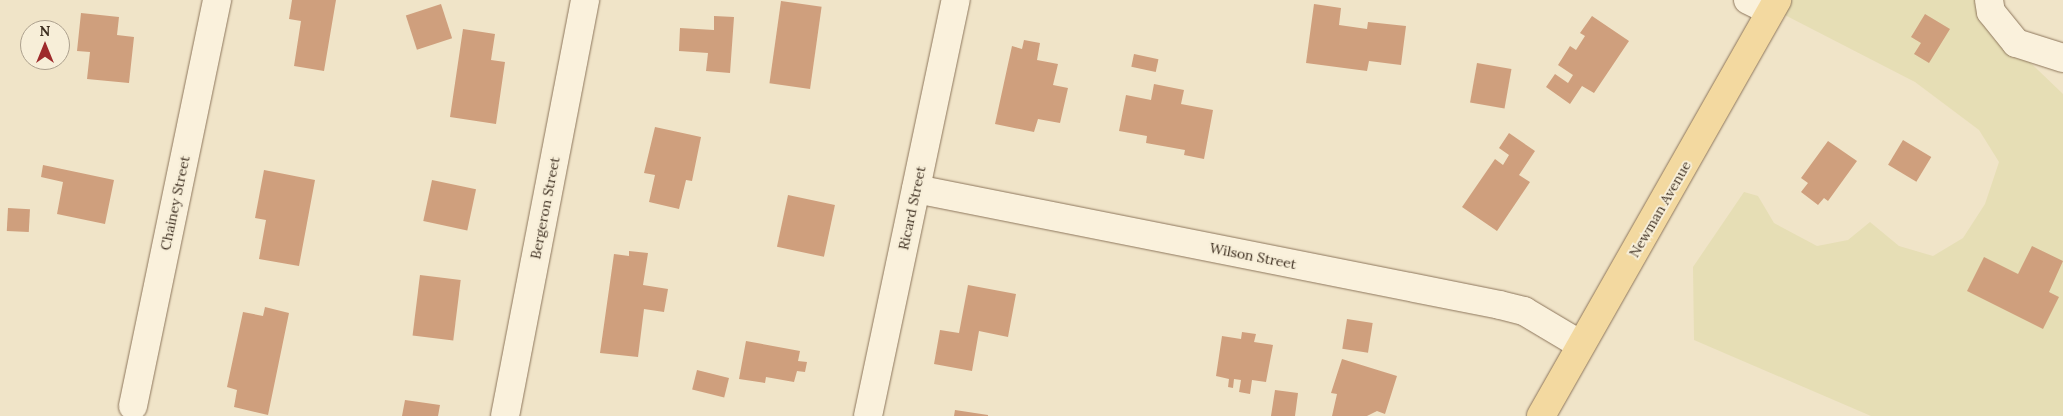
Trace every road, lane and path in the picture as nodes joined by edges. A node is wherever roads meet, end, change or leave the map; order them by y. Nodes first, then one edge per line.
1 (216, 0) edge
2 (585, 0) edge
3 (956, 0) edge
4 (1988, 0) edge
5 (1766, 4) edge
6 (2063, 58) edge
7 (916, 188) junction
8 (1582, 345) junction
9 (134, 406) dead end
10 (505, 416) edge
11 (868, 416) edge
12 (1541, 416) edge

1 - 9 street, Chainey Street
2 - 10 street, Bergeron Street
3 - 7 street, Ricard Street
4 - 6 street
5 - 8 main road, Newman Avenue
7 - 8 street, Wilson Street
7 - 11 street, Ricard Street
8 - 12 main road, Newman Avenue

